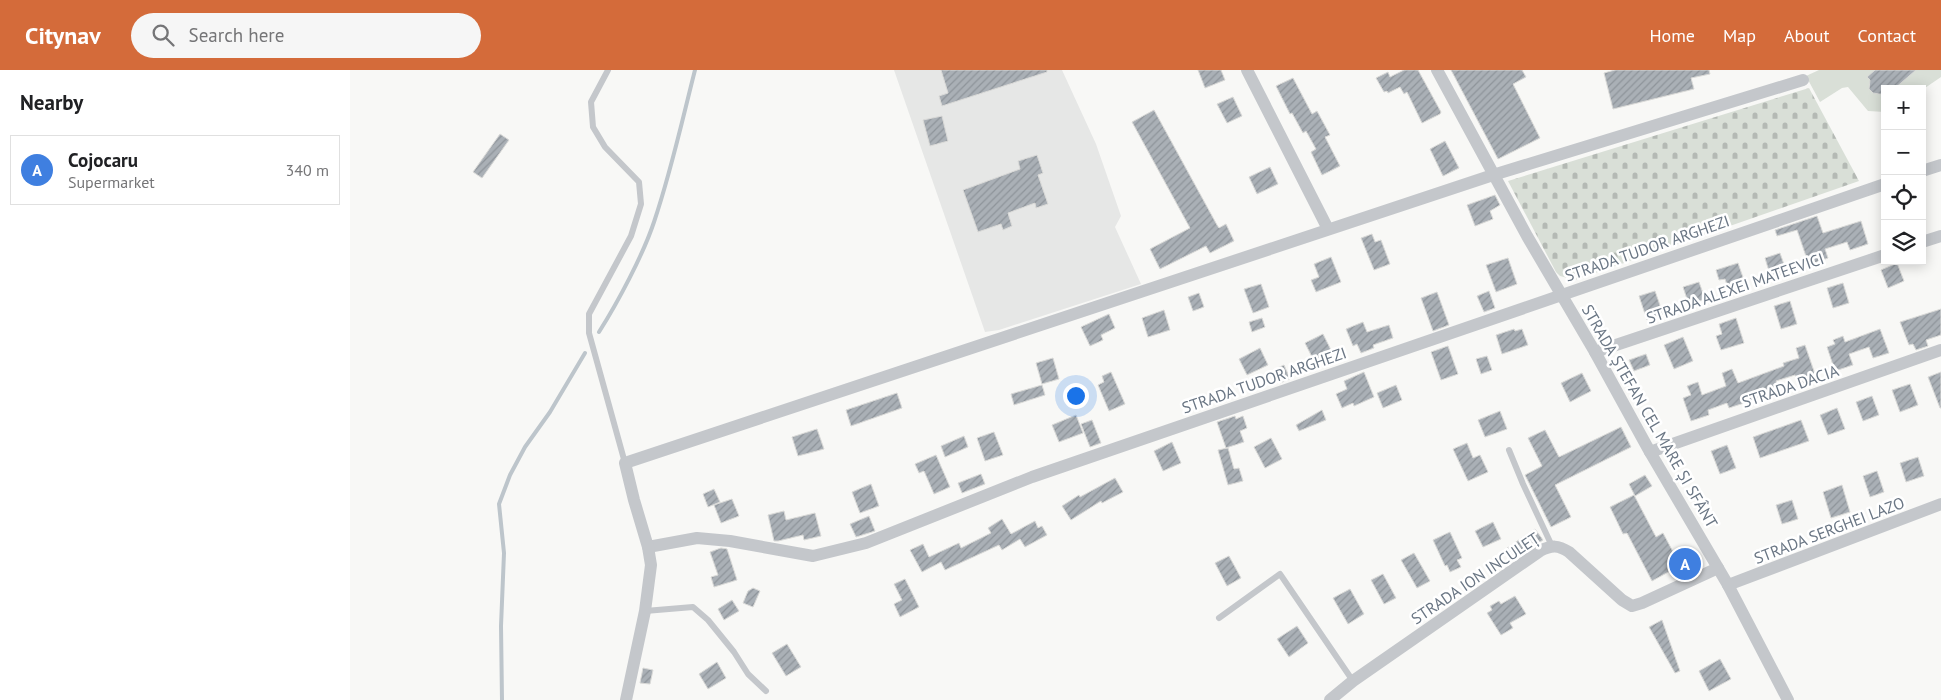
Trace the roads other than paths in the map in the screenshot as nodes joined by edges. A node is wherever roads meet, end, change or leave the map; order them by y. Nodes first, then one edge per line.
1 (608, 70) edge
2 (1247, 70) edge
3 (1437, 70) edge
4 (1803, 80) dead end
5 (1941, 165) edge
6 (1926, 170) edge
7 (1492, 175) junction
8 (1881, 185) edge
9 (1328, 229) junction
10 (1941, 236) edge
11 (1926, 241) edge
12 (1881, 256) edge
13 (1562, 294) junction
14 (1941, 350) edge
15 (1595, 352) junction
16 (1509, 450) dead end
17 (1650, 452) junction
18 (625, 463) junction
19 (1941, 504) edge
20 (1552, 546) junction
21 (648, 547) junction
22 (1718, 568) junction
23 (1728, 585) junction
24 (645, 611) junction
25 (1219, 618) dead end
26 (1353, 681) junction
27 (766, 691) dead end
28 (626, 700) edge
29 (1330, 700) edge
30 (1788, 700) edge

1 - 18 lane
2 - 9 street
3 - 7 street, STRADA ȘTEFAN CEL MARE ȘI SFÂNT
4 - 7 street
5 - 6 street
7 - 9 street
7 - 13 street, STRADA ȘTEFAN CEL MARE ȘI SFÂNT
8 - 13 street, STRADA TUDOR ARGHEZI
9 - 18 street
10 - 11 street
12 - 15 street, STRADA ALEXEI MATEEVICI
13 - 15 street, STRADA ȘTEFAN CEL MARE ȘI SFÂNT
13 - 21 street, STRADA TUDOR ARGHEZI
14 - 17 street, STRADA DACIA
15 - 17 street, STRADA ȘTEFAN CEL MARE ȘI SFÂNT
16 - 20 lane
17 - 22 street, STRADA ȘTEFAN CEL MARE ȘI SFÂNT
18 - 21 street
19 - 23 street, STRADA SERGHEI LAZO
20 - 22 street, STRADA ION INCULEȚ
20 - 26 street, STRADA ION INCULEȚ
21 - 24 street
22 - 23 street, STRADA ȘTEFAN CEL MARE ȘI SFÂNT
23 - 30 street, STRADA ȘTEFAN CEL MARE ȘI SFÂNT
24 - 27 lane
24 - 28 street
25 - 26 lane
26 - 29 street, STRADA ION INCULEȚ

